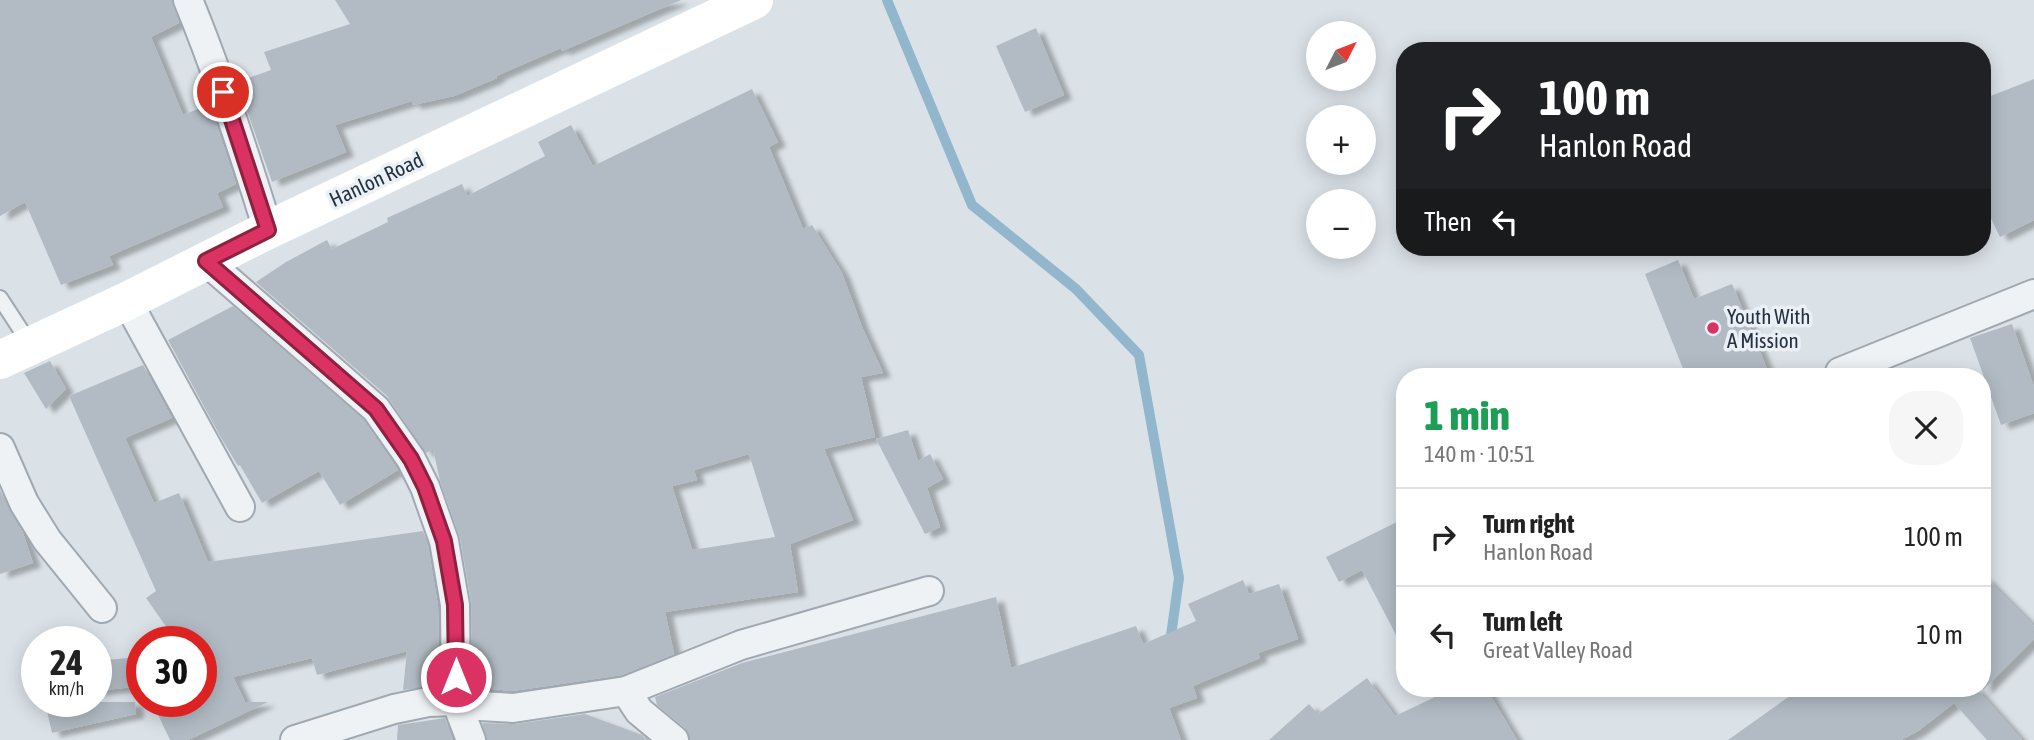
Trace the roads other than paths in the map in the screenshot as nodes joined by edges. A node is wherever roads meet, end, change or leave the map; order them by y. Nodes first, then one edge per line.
1 (188, 0) edge
2 (754, 0) edge
3 (268, 230) junction
4 (206, 261) junction
5 (2034, 294) edge
6 (0, 298) edge
7 (127, 301) junction
8 (15, 353) edge
9 (1850, 368) edge
10 (0, 448) edge
11 (240, 508) dead end
12 (929, 591) dead end
13 (102, 608) dead end
14 (626, 691) junction
15 (456, 701) junction
16 (313, 738) edge
17 (471, 740) edge
18 (674, 740) edge

1 - 3 street
2 - 3 main road, Hanlon Road
3 - 4 main road, Hanlon Road
4 - 7 main road, Hanlon Road
4 - 15 street
5 - 9 street
6 - 8 lane
7 - 8 main road, Hanlon Road
7 - 11 street
10 - 13 street
12 - 14 street
14 - 15 street
14 - 18 street
15 - 16 street
15 - 17 street

